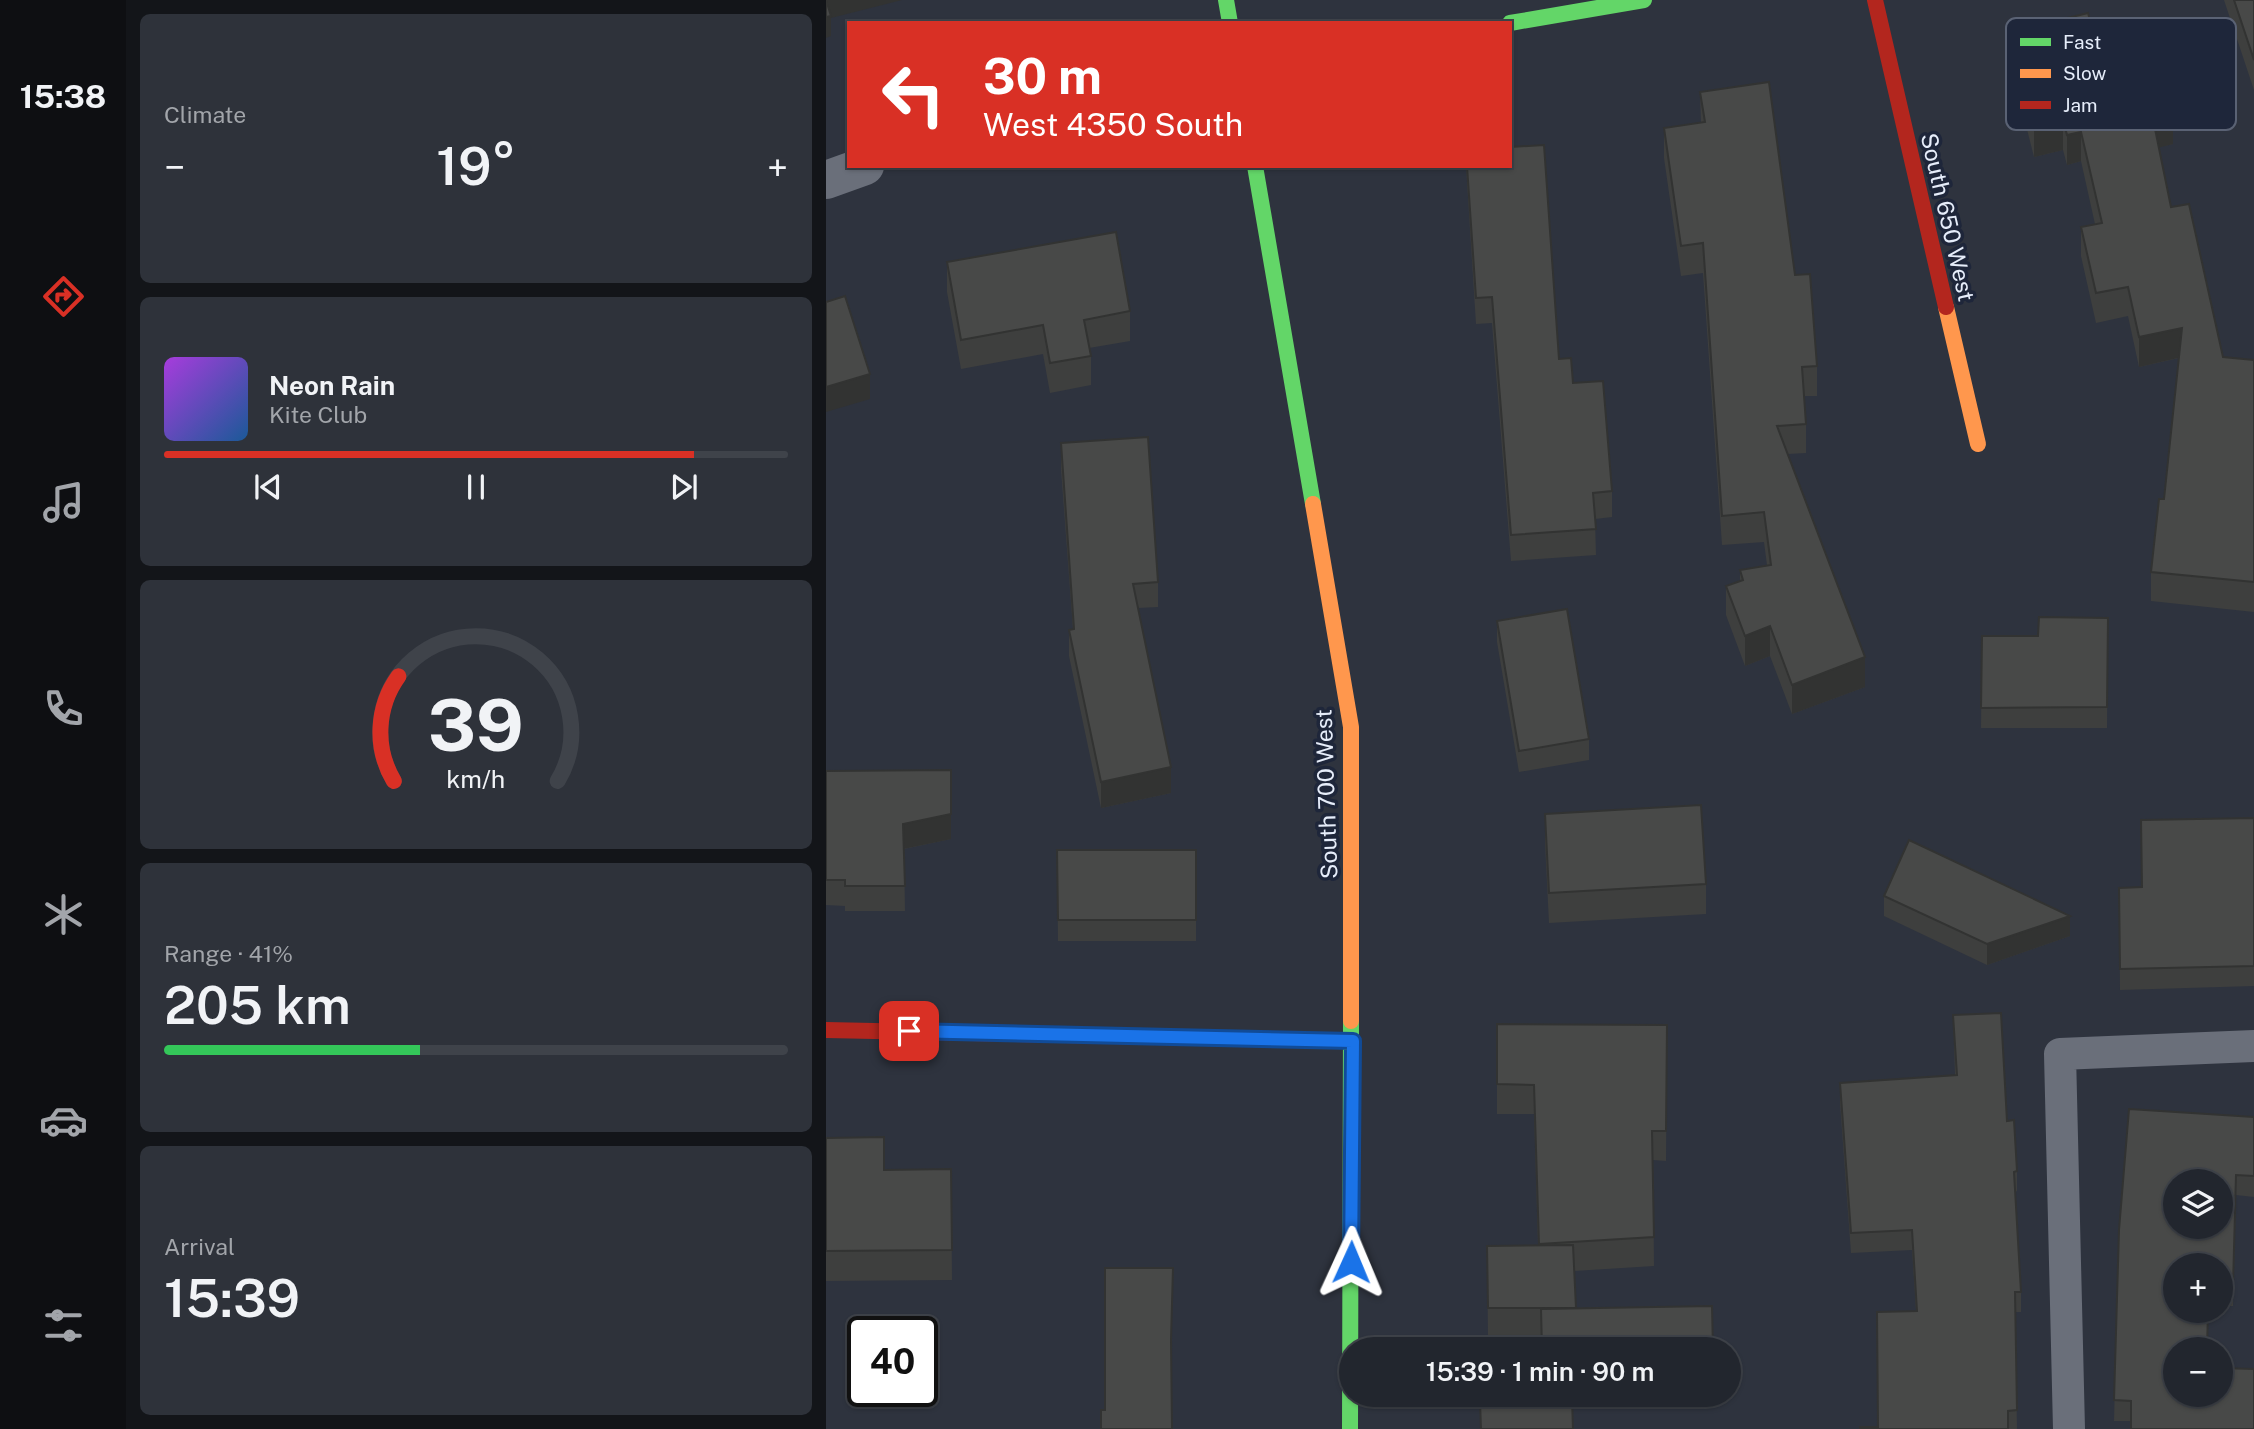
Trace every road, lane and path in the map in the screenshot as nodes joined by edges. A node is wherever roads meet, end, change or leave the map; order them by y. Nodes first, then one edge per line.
1 (1226, 0) edge
2 (1644, 0) edge
3 (1875, 0) edge
4 (1230, 21) edge
5 (1512, 23) edge
6 (859, 168) edge
7 (1255, 168) edge
8 (826, 180) edge
9 (1978, 444) dead end
10 (826, 1030) edge
11 (1353, 1041) junction
12 (2254, 1045) edge
13 (1350, 1429) edge
14 (2069, 1429) edge

1 - 4 street
2 - 5 street
3 - 9 street, South 650 West
6 - 8 street
7 - 11 street, South 700 West
10 - 11 street
11 - 13 street, South 700 West
12 - 14 lane

